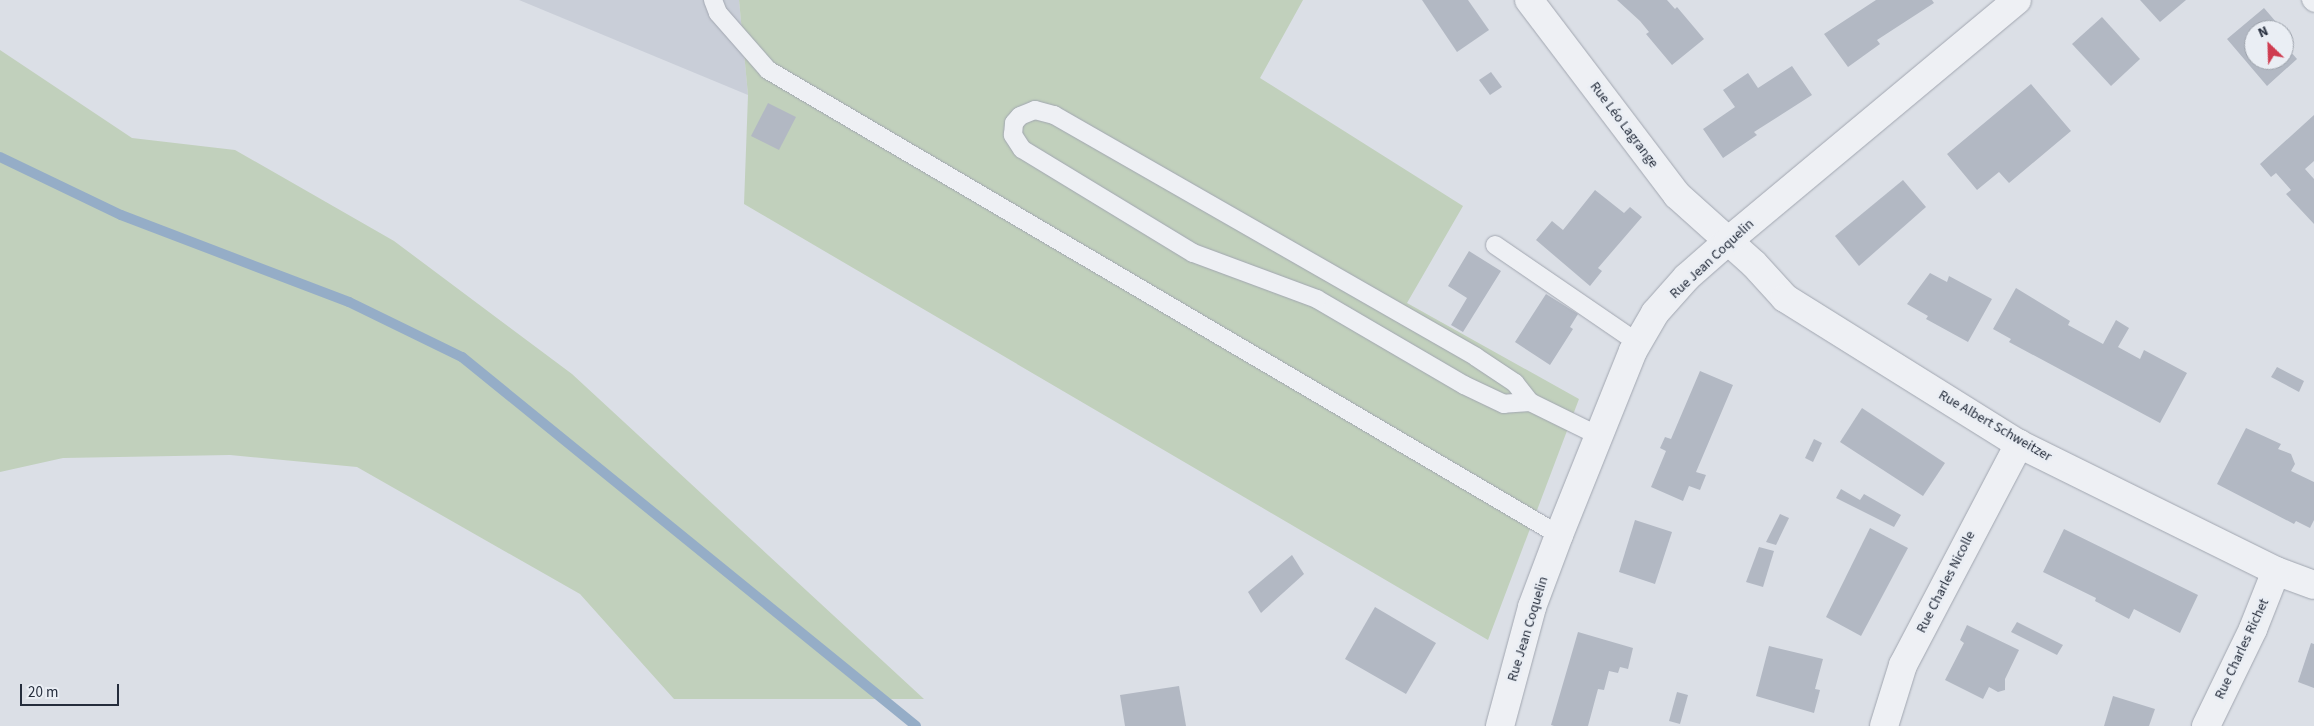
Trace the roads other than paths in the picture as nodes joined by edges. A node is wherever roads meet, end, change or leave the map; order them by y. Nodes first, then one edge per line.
1 (713, 0) edge
2 (1530, 0) edge
3 (2017, 0) edge
4 (1728, 241) junction
5 (1495, 245) dead end
6 (1638, 343) junction
7 (1530, 402) junction
8 (1599, 436) junction
9 (2019, 444) junction
10 (1559, 535) junction
11 (2276, 571) junction
12 (2314, 585) edge
13 (1500, 726) edge
14 (1884, 726) edge
15 (2206, 726) edge

1 - 10 lane
2 - 4 street, Rue Léo Lagrange
3 - 4 street, Rue Jean Coquelin
4 - 6 street, Rue Jean Coquelin
4 - 9 street, Rue Albert Schweitzer
5 - 6 lane
6 - 8 street, Rue Jean Coquelin
7 - 7 lane
7 - 8 lane
8 - 10 street, Rue Jean Coquelin
9 - 11 street, Rue Albert Schweitzer
9 - 14 street, Rue Charles Nicolle
10 - 13 street, Rue Jean Coquelin
11 - 12 street, Rue Albert Schweitzer
11 - 15 street, Rue Charles Richet

